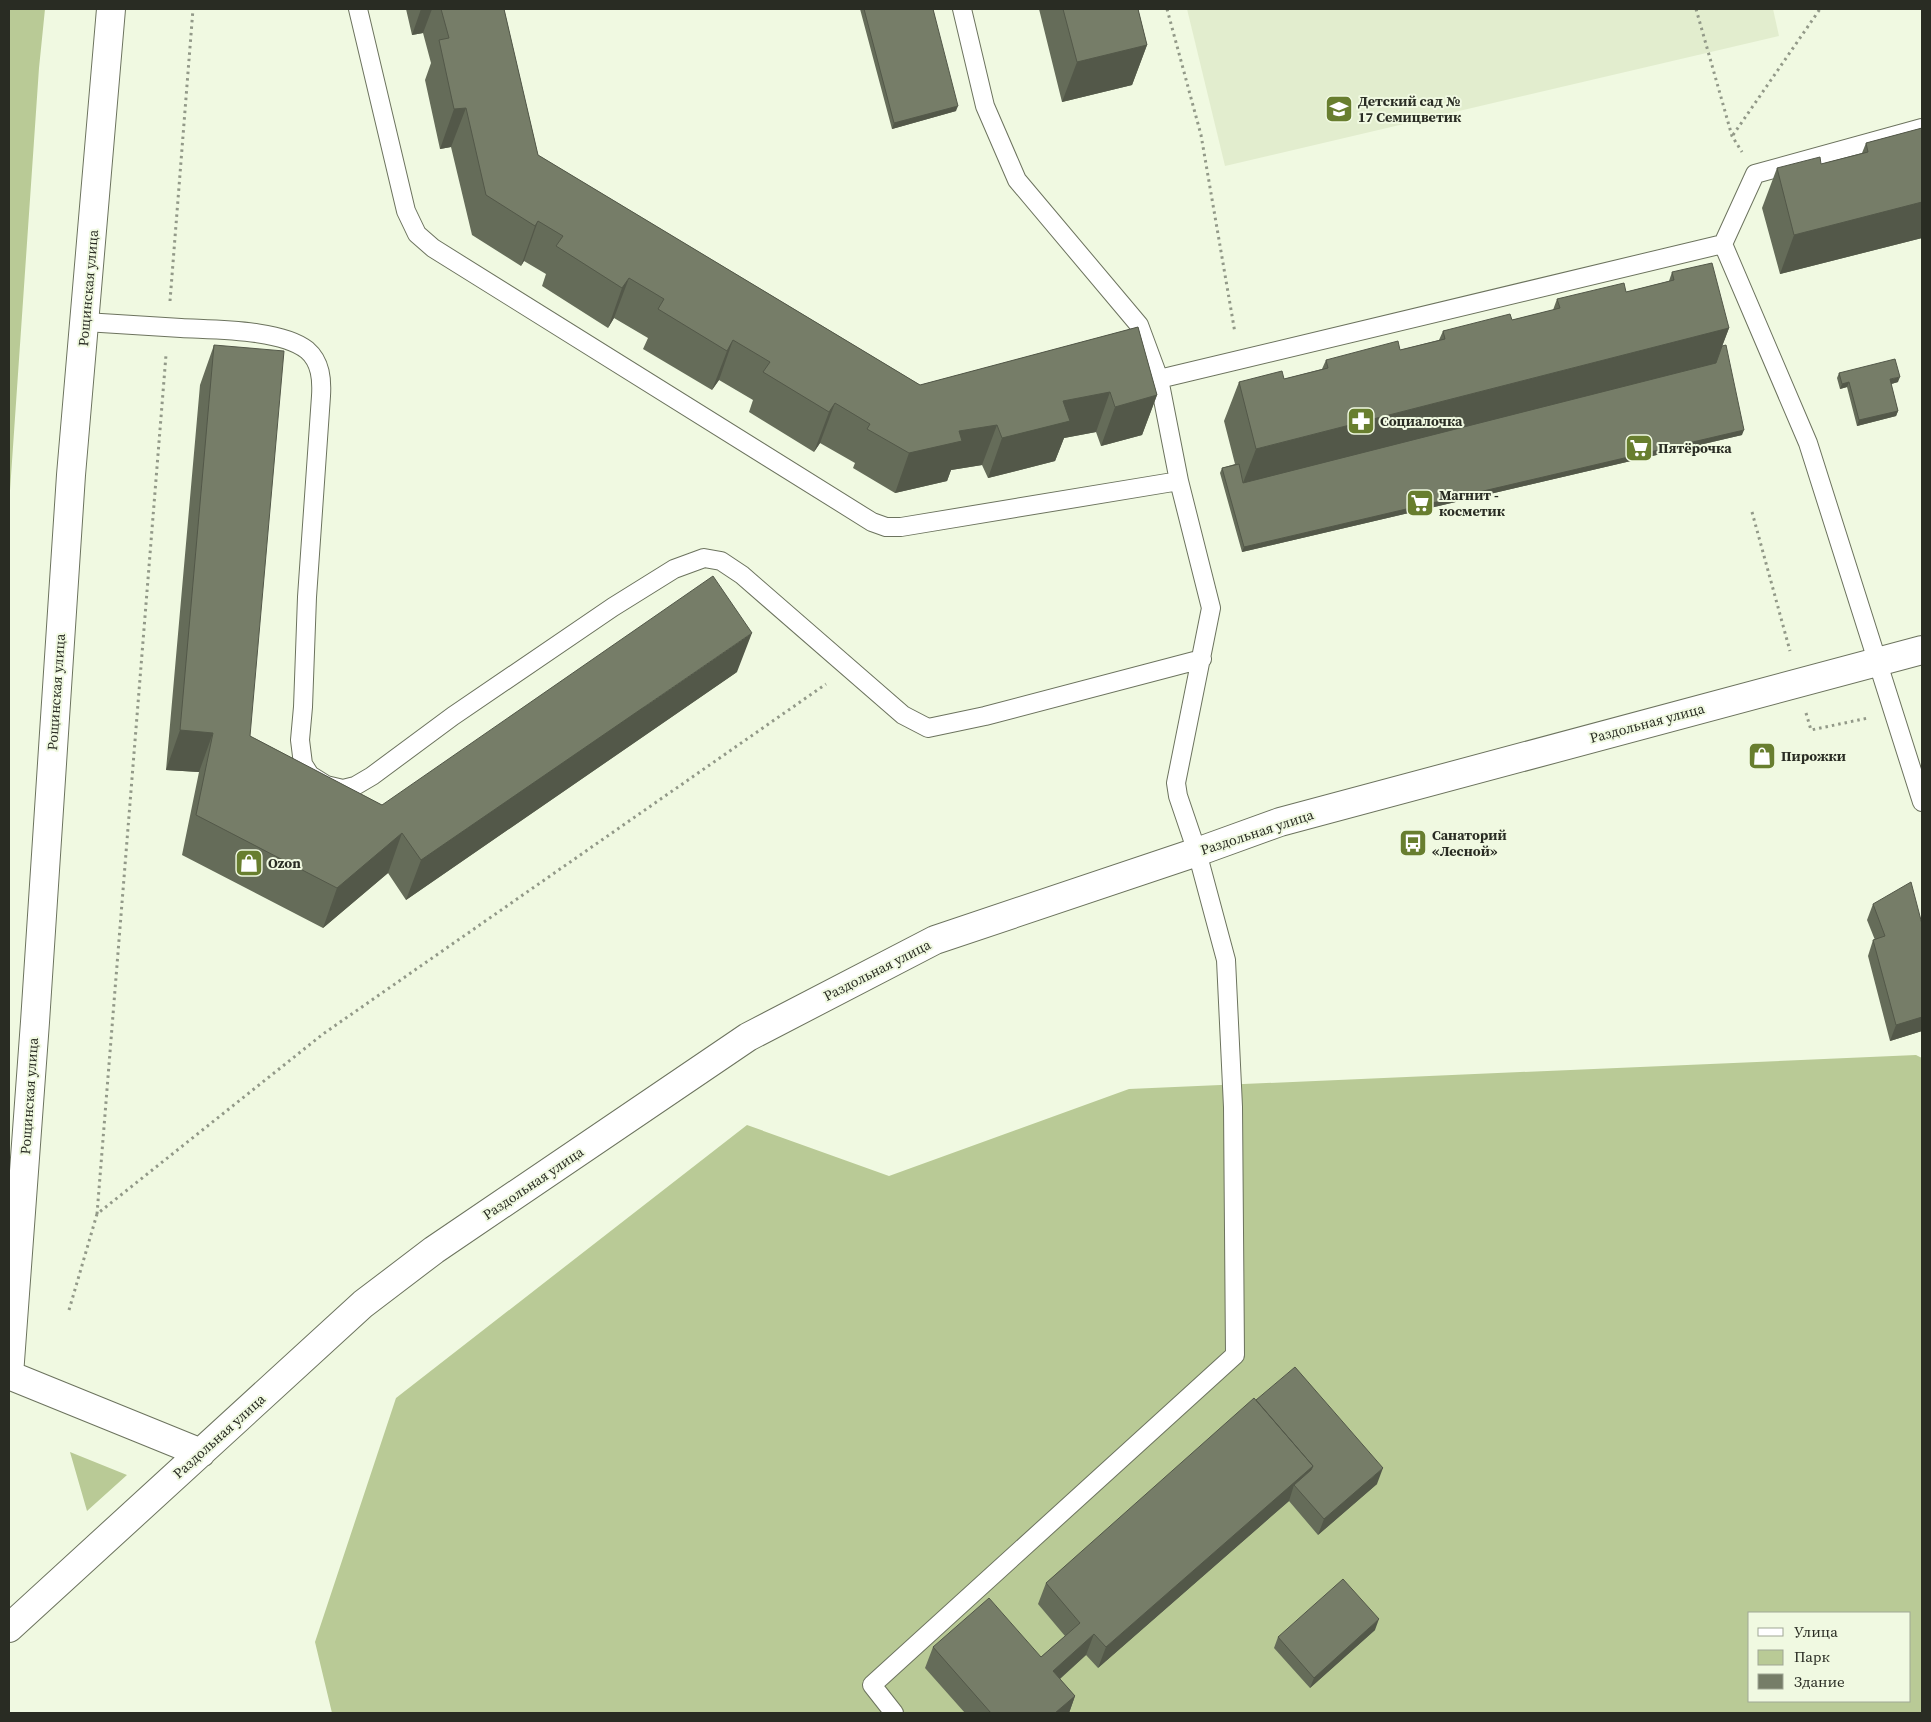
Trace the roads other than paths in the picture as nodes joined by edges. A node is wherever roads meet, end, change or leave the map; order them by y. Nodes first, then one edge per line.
1 (111, 9) edge
2 (358, 9) edge
3 (962, 9) edge
4 (1922, 128) edge
5 (1723, 244) junction
6 (85, 322) junction
7 (1159, 379) junction
8 (1179, 481) junction
9 (1922, 650) edge
10 (1202, 658) junction
11 (1876, 661) junction
12 (1922, 802) edge
13 (1197, 852) junction
14 (9, 1375) edge
15 (201, 1453) junction
16 (9, 1628) edge
17 (894, 1713) edge

1 - 6 main road, Рощинская улица
2 - 8 lane
3 - 7 lane
4 - 5 lane
5 - 7 lane
5 - 11 lane
6 - 10 lane
6 - 14 main road, Рощинская улица
7 - 8 lane
8 - 10 lane
9 - 11 main road, Раздольная улица
10 - 13 lane
11 - 12 lane
11 - 13 main road, Раздольная улица
13 - 15 main road, Раздольная улица
13 - 17 lane
14 - 15 main road
15 - 16 main road, Раздольная улица

